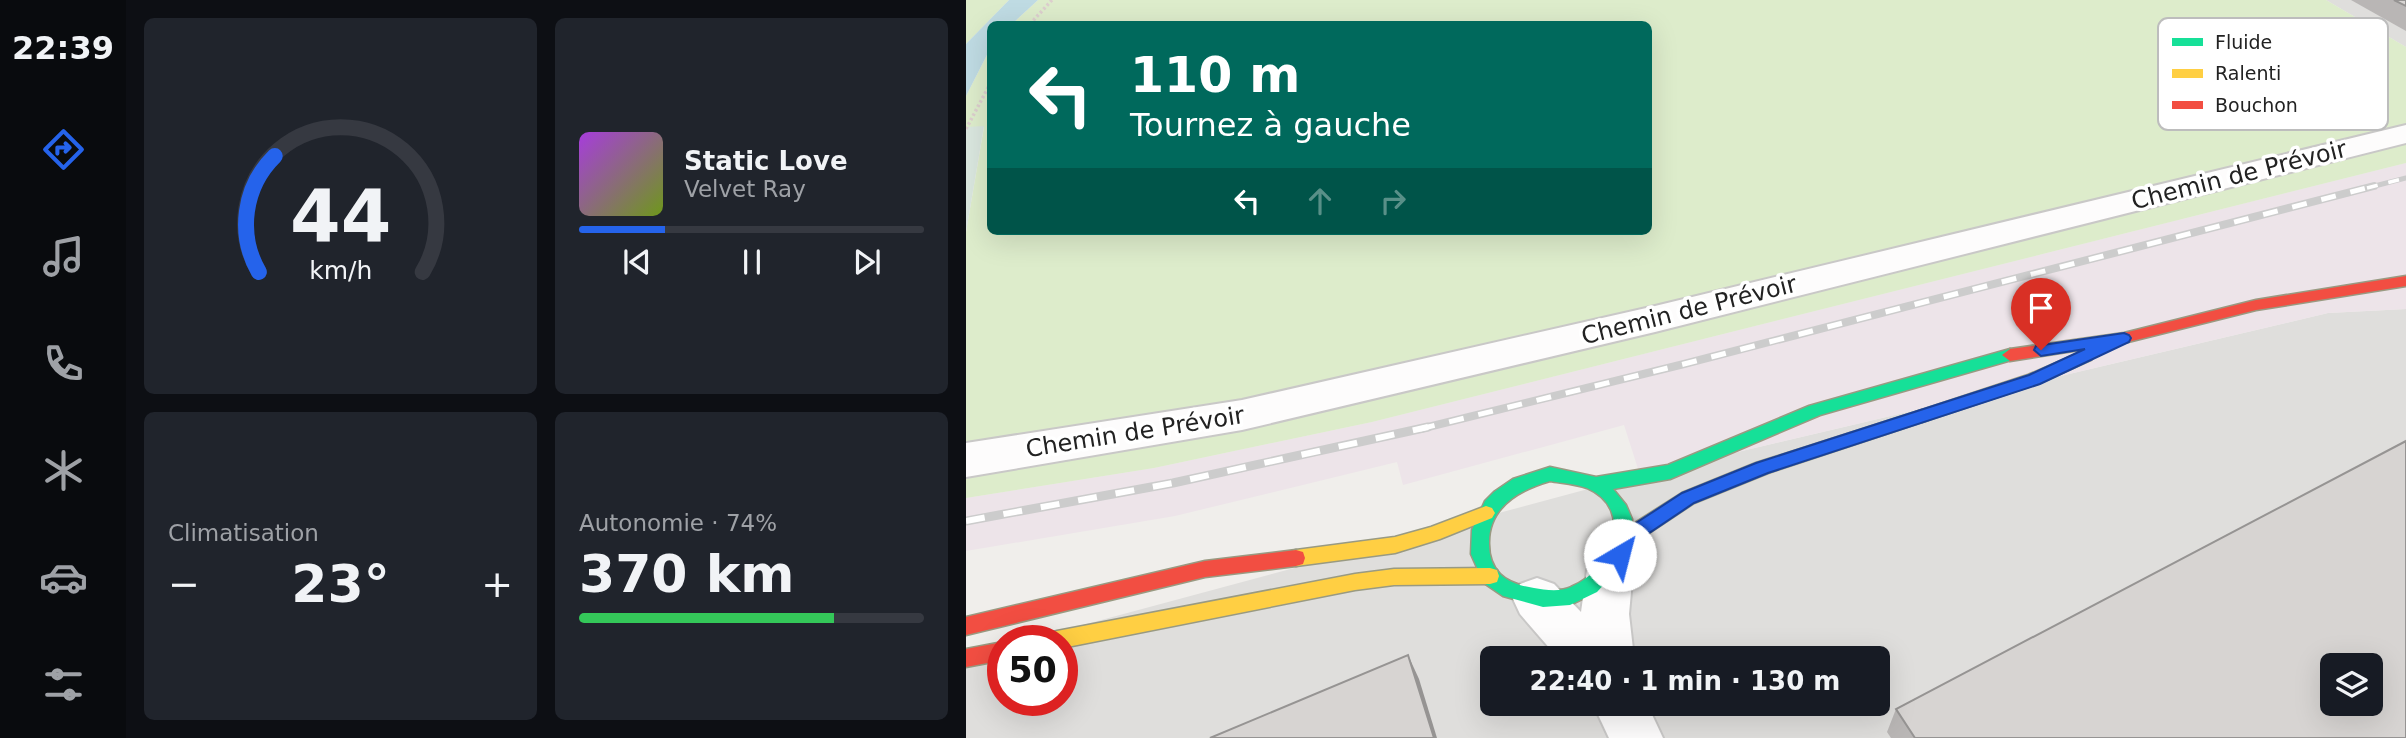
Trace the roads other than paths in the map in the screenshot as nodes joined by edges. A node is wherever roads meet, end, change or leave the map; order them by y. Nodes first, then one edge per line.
1 (2406, 134) edge
2 (2406, 281) edge
3 (2124, 338) junction
4 (966, 460) edge
5 (1597, 484) junction
6 (1486, 513) junction
7 (1618, 555) junction
8 (1490, 576) junction
9 (1536, 599) junction
10 (966, 626) edge
11 (1078, 636) edge
12 (1578, 646) edge
13 (1608, 646) edge
14 (987, 654) edge
15 (966, 658) edge
16 (1625, 716) edge
17 (1636, 738) edge

1 - 4 street, Chemin de Prévoir
2 - 3 main road
3 - 5 main road
3 - 7 main road
5 - 6 main road
5 - 7 main road
6 - 8 main road
6 - 10 main road
7 - 9 main road
7 - 13 street
8 - 9 main road
8 - 11 main road
9 - 12 street
14 - 15 main road
16 - 17 street

